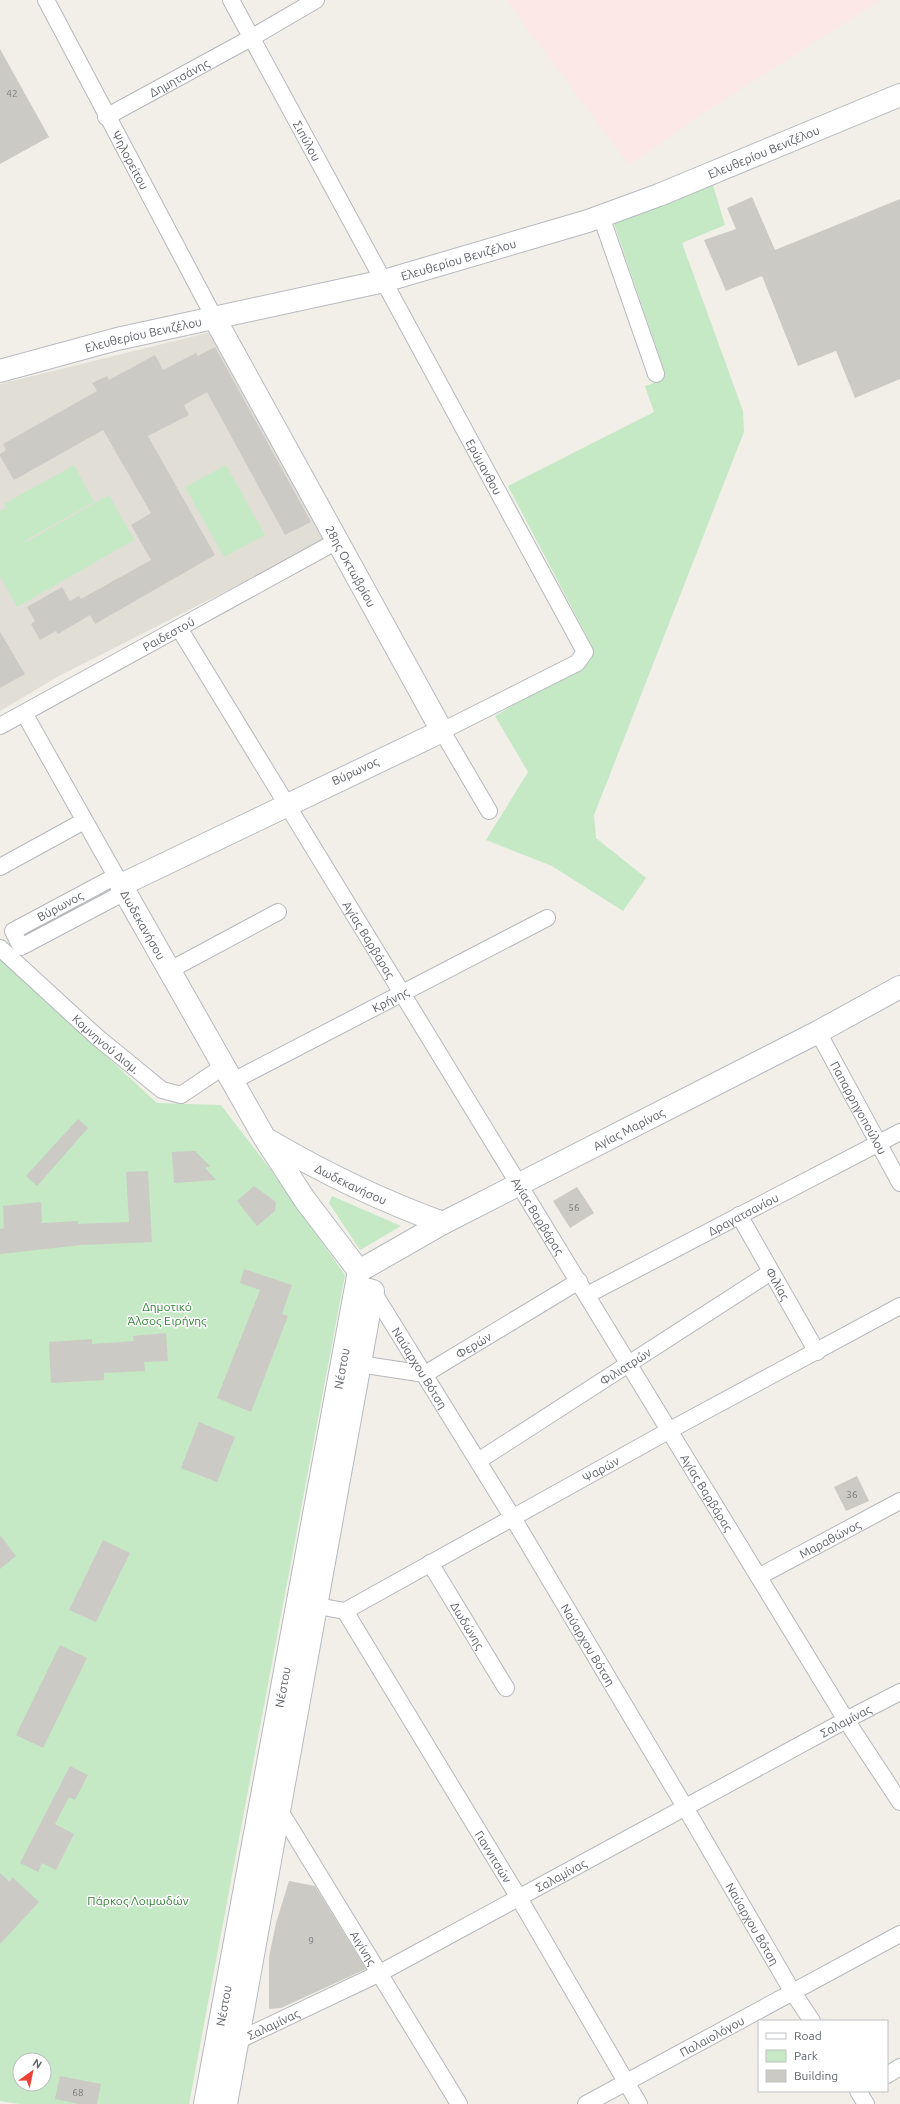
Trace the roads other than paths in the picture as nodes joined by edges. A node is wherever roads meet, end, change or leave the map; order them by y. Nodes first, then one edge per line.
1 (46, 0) edge
2 (231, 0) edge
3 (316, 0) edge
4 (252, 38) junction
5 (900, 95) edge
6 (106, 117) junction
7 (601, 216) junction
8 (384, 281) junction
9 (215, 319) junction
10 (0, 371) edge
11 (656, 374) dead end
12 (337, 541) junction
13 (179, 628) junction
14 (585, 652) joint
15 (24, 713) junction
16 (0, 726) edge
17 (442, 731) junction
18 (286, 804) junction
19 (489, 811) dead end
20 (84, 821) junction
21 (0, 868) edge
22 (120, 885) junction
23 (278, 912) dead end
24 (547, 918) dead end
25 (0, 948) edge
26 (170, 970) junction
27 (900, 987) edge
28 (402, 993) junction
29 (818, 1032) junction
30 (229, 1074) junction
31 (900, 1132) edge
32 (264, 1137) junction
33 (879, 1144) junction
34 (518, 1184) junction
35 (900, 1184) edge
36 (738, 1216) junction
37 (443, 1223) junction
38 (359, 1271) junction
39 (771, 1272) junction
40 (579, 1281) junction
41 (373, 1291) junction
42 (587, 1295) junction
43 (900, 1306) edge
44 (817, 1352) junction
45 (629, 1363) junction
46 (359, 1364) junction
47 (425, 1374) junction
48 (670, 1430) junction
49 (478, 1461) junction
50 (900, 1501) edge
51 (514, 1518) junction
52 (430, 1563) junction
53 (760, 1576) junction
54 (306, 1604) junction
55 (345, 1612) junction
56 (506, 1688) dead end
57 (900, 1692) edge
58 (846, 1720) junction
59 (900, 1802) edge
60 (269, 1807) junction
61 (685, 1807) junction
62 (519, 1898) junction
63 (900, 1934) edge
64 (380, 1973) junction
65 (792, 1991) junction
66 (811, 2020) edge
67 (227, 2039) junction
68 (900, 2067) edge
69 (888, 2074) edge
70 (626, 2081) junction
71 (205, 2104) edge
72 (226, 2104) edge
73 (458, 2104) edge
74 (586, 2104) edge
75 (639, 2104) edge

1 - 6 street, Ψηλορείτου
2 - 4 street, Σιπύλου
3 - 4 street, Δημητσάνης
4 - 6 street, Δημητσάνης
4 - 8 street, Σιπύλου
5 - 7 street, Ελευθερίου Βενιζέλου
6 - 9 street, Ψηλορείτου
7 - 8 street, Ελευθερίου Βενιζέλου
7 - 11 street
8 - 9 street, Ελευθερίου Βενιζέλου
8 - 14 street, Ερύμανθου
9 - 10 street, Ελευθερίου Βενιζέλου
9 - 12 street, 28ης Οκτωβρίου
12 - 13 street, Ραιδεστού
12 - 17 street, 28ης Οκτωβρίου
13 - 15 street, Ραιδεστού
13 - 18 street, Αγίας Βαρβάρας
14 - 17 street, Βύρωνος
15 - 16 street, Ραιδεστού
15 - 20 street, Δωδεκανήσου
17 - 18 street, Βύρωνος
17 - 19 street, 28ης Οκτωβρίου
18 - 22 street, Βύρωνος
18 - 28 street, Αγίας Βαρβάρας
20 - 21 street
20 - 22 street, Δωδεκανήσου
22 - 25 street, Βύρωνος
22 - 26 street, Δωδεκανήσου
23 - 26 street
24 - 28 street, Κρήνης
25 - 30 street, Κομνηνού Διομ.
26 - 30 street, Δωδεκανήσου
27 - 29 street, Αγίας Μαρίνας
28 - 30 street, Κρήνης
28 - 34 street, Αγίας Βαρβάρας
29 - 33 street, Παπαρρηγοπούλου
29 - 34 street, Αγίας Μαρίνας
30 - 32 street, Δωδεκανήσου
31 - 33 street, Δραγατσανίου
32 - 37 street, Δωδεκανήσου
32 - 38 street, Δωδεκανήσου
33 - 35 street, Παπαρρηγοπούλου
33 - 36 street, Δραγατσανίου
34 - 37 street, Αγίας Μαρίνας
34 - 40 street, Αγίας Βαρβάρας
36 - 39 street, Φιλίας
36 - 42 street, Δραγατσανίου
37 - 38 street, Αγίας Μαρίνας
38 - 41 street, Ναύαρχου Βότση
38 - 54 street, Νέστου
39 - 44 street, Φιλίας
39 - 45 street, Φιλιατρών
40 - 42 street, Αγίας Βαρβάρας
40 - 47 street, Φερών
41 - 46 street, Νέστου
41 - 47 street, Ναύαρχου Βότση
42 - 45 street, Αγίας Βαρβάρας
43 - 44 street, Ψαρών
44 - 48 street, Ψαρών
45 - 48 street, Αγίας Βαρβάρας
45 - 49 street, Φιλιατρών
46 - 47 street
46 - 54 street, Νέστου
47 - 49 street, Ναύαρχου Βότση
48 - 51 street, Ψαρών
48 - 53 street, Αγίας Βαρβάρας
49 - 51 street, Ναύαρχου Βότση
50 - 53 street, Μαραθώνος
51 - 52 street, Ψαρών
51 - 61 street, Ναύαρχου Βότση
52 - 55 street, Ψαρών
52 - 56 street, Δωδώνης
53 - 58 street, Αγίας Βαρβάρας
54 - 55 street
54 - 60 street, Νέστου
55 - 62 street, Γιαννιτσών
57 - 58 street, Σαλαμίνας
58 - 59 street, Αγίας Βαρβάρας
58 - 61 street, Σαλαμίνας
60 - 64 street, Αιγίνης
60 - 67 street, Νέστου
61 - 62 street, Σαλαμίνας
61 - 65 street, Ναύαρχου Βότση
62 - 64 street, Σαλαμίνας
62 - 70 street, Γιαννιτσών
63 - 65 street, Παλαιολόγου
64 - 67 street, Σαλαμίνας
64 - 73 street, Αιγίνης
65 - 66 street, Ναύαρχου Βότση
65 - 70 street, Παλαιολόγου
67 - 71 street, Νέστου
67 - 72 street, Νέστου
68 - 69 street
70 - 74 street, Παλαιολόγου
70 - 75 street, Γιαννιτσών

